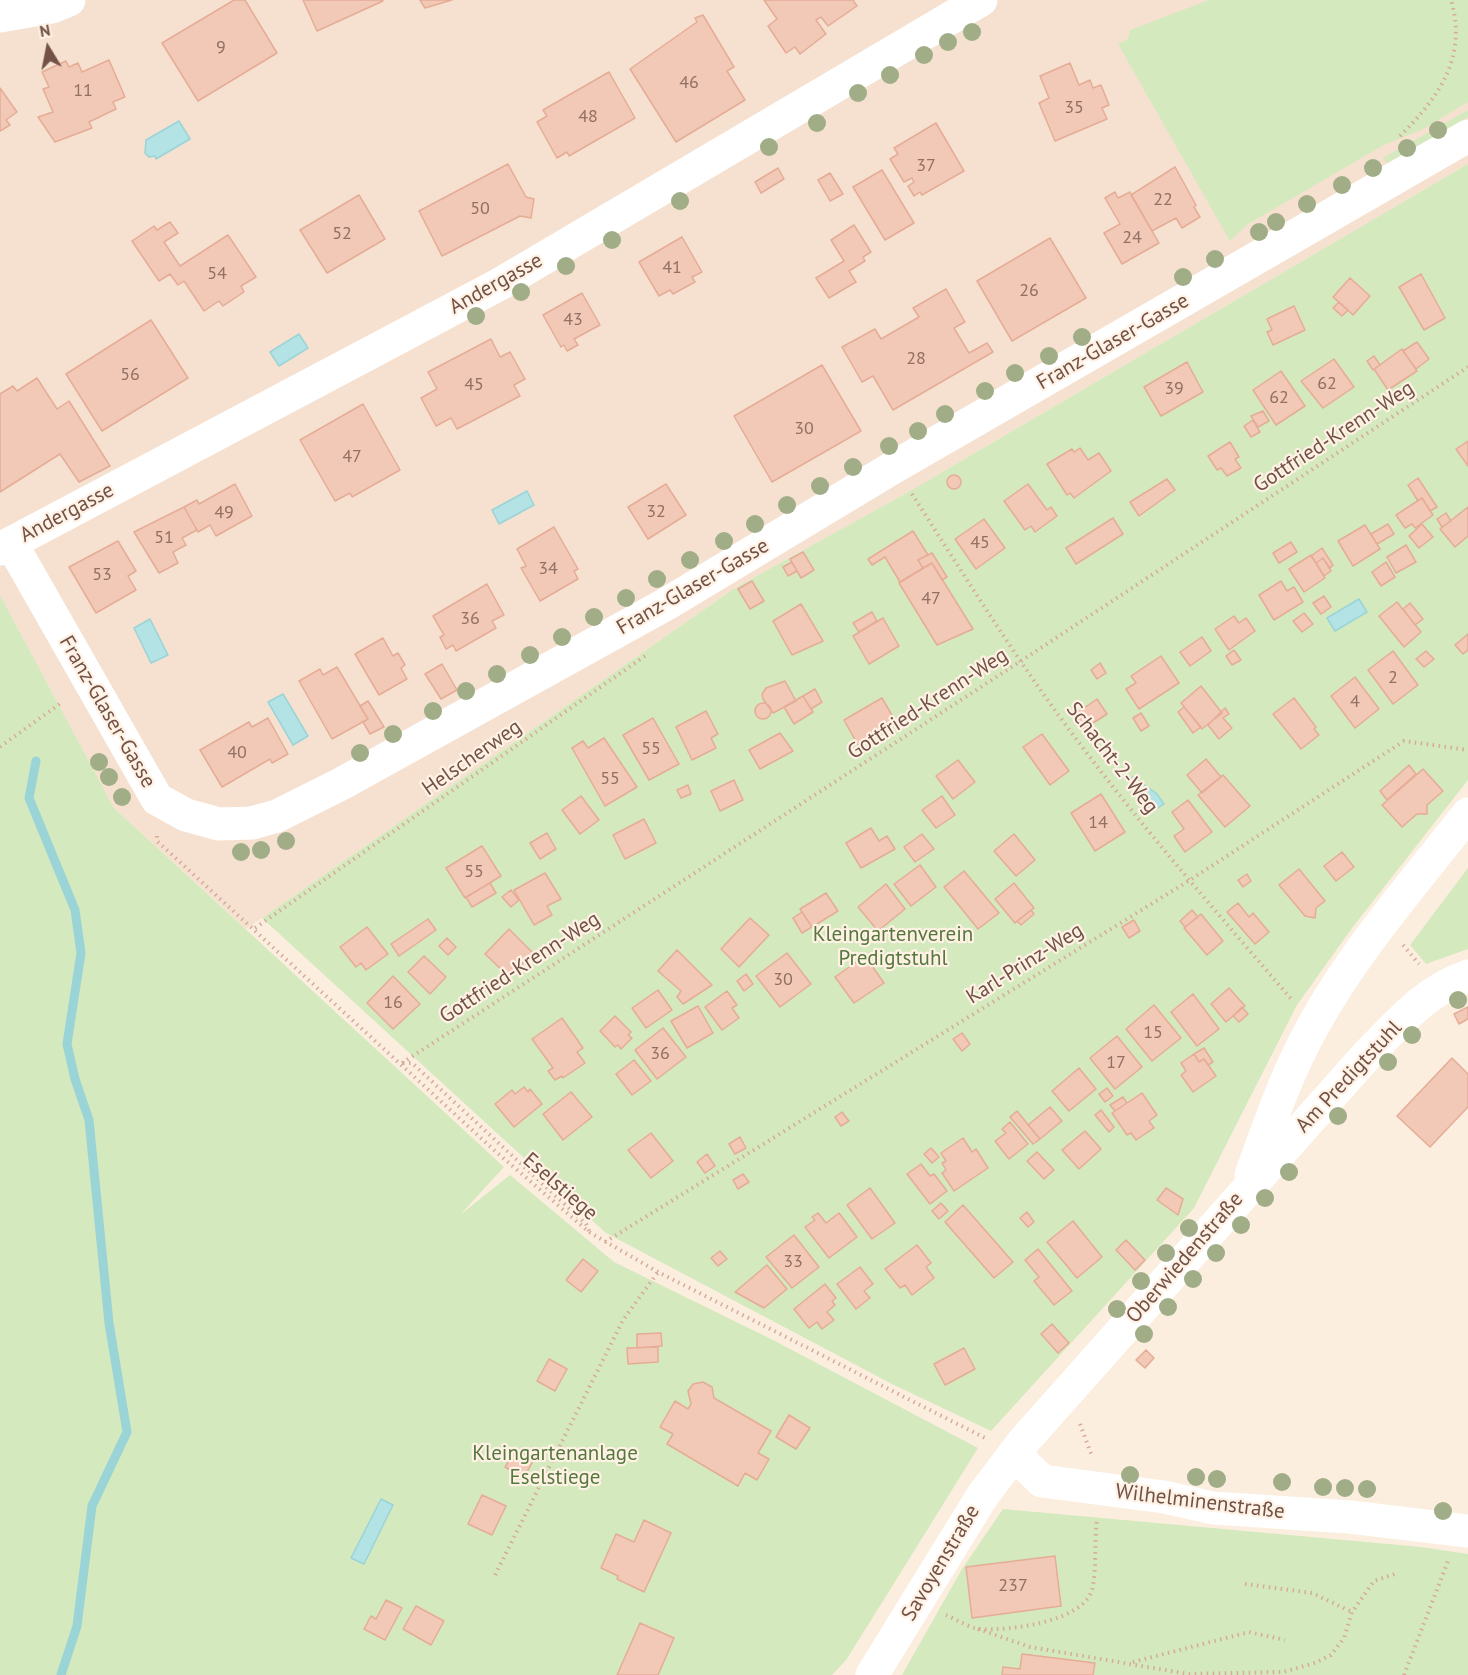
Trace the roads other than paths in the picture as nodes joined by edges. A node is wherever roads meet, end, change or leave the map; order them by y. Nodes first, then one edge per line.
1 (69, 0) edge
2 (981, 0) edge
3 (0, 16) edge
4 (1468, 136) edge
5 (5, 546) edge
6 (1468, 814) edge
7 (1468, 976) edge
8 (1244, 1194) junction
9 (1019, 1448) junction
10 (1464, 1530) edge
11 (872, 1675) edge

1 - 3 street
2 - 5 street, Andergasse
4 - 5 street, Franz-Glaser-Gasse
6 - 8 street, Oberwiedenstraße
7 - 8 street, Am Predigtstuhl
8 - 9 street, Oberwiedenstraße
9 - 10 street, Wilhelminenstraße
9 - 11 street, Savoyenstraße

